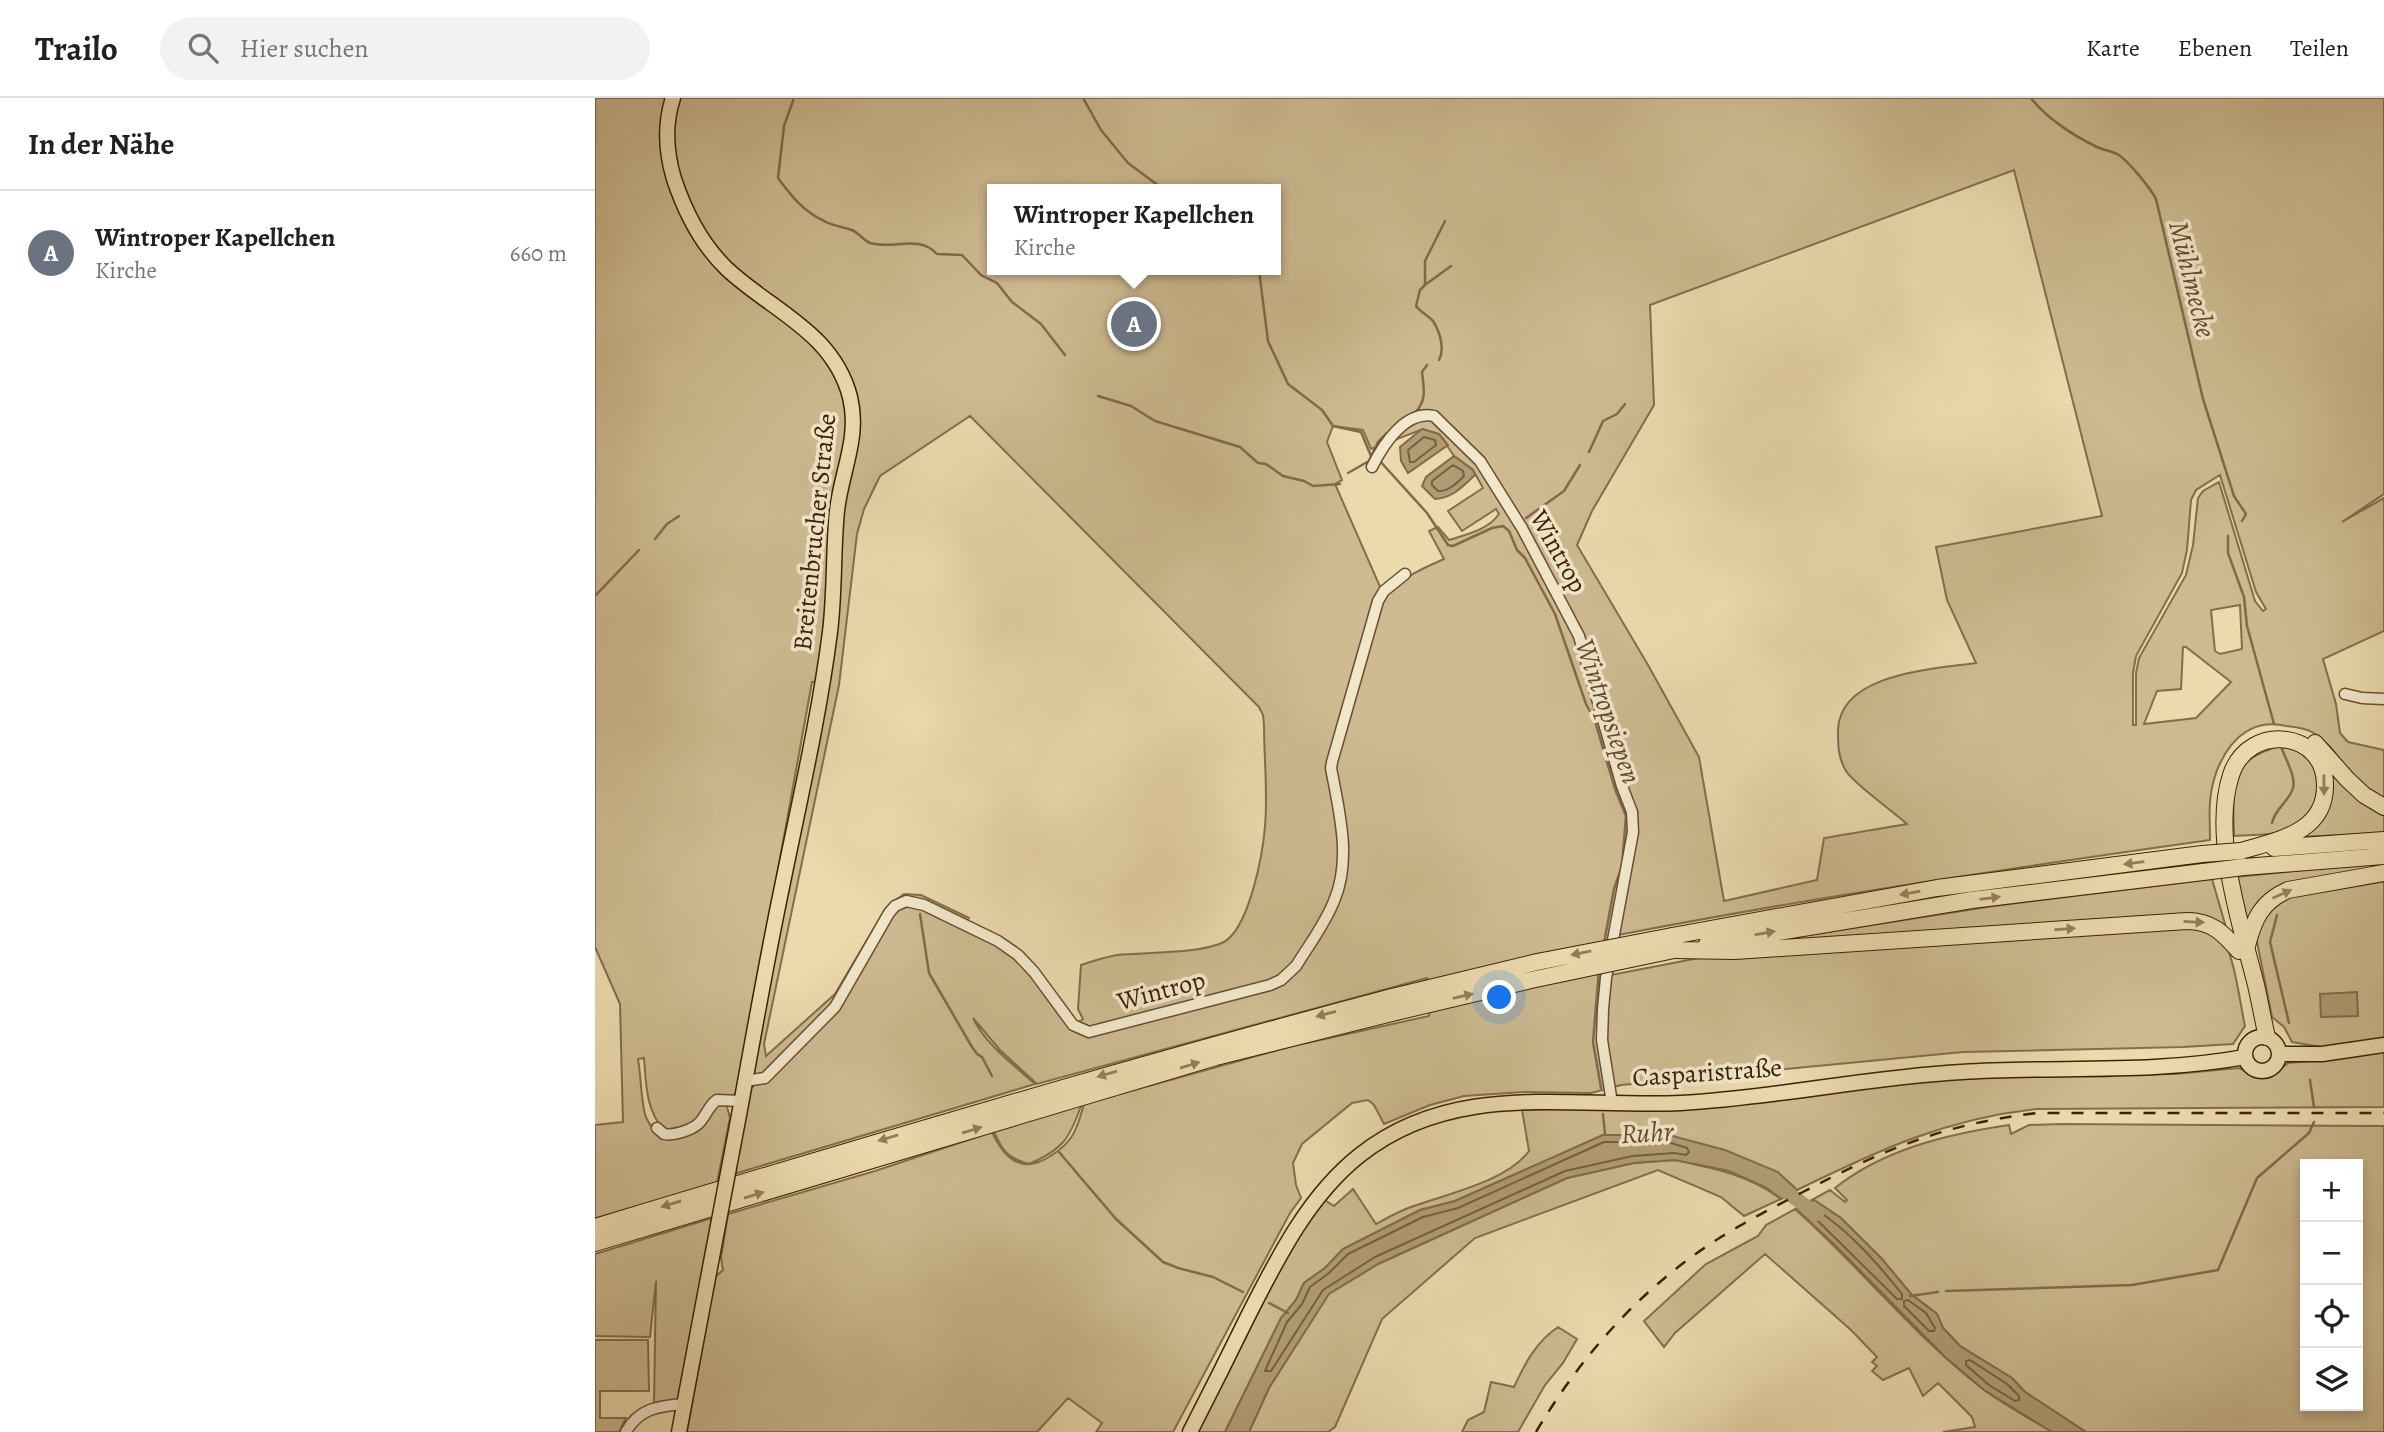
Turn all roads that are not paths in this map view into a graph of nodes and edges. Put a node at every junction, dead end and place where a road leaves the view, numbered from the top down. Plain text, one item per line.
1 (673, 98) edge
2 (1371, 467) dead end
3 (1405, 574) dead end
4 (2345, 694) dead end
5 (2384, 699) edge
6 (2384, 807) edge
7 (2384, 840) edge
8 (2241, 850) junction
9 (2384, 856) edge
10 (2384, 873) edge
11 (1673, 943) junction
12 (2243, 949) junction
13 (1394, 1004) junction
14 (2261, 1037) junction
15 (2384, 1045) edge
16 (2279, 1054) junction
17 (2245, 1058) junction
18 (745, 1081) junction
19 (1612, 1103) junction
20 (740, 1108) junction
21 (657, 1128) dead end
22 (595, 1227) edge
23 (595, 1243) edge
24 (684, 1404) junction
25 (627, 1432) edge
26 (679, 1432) edge
27 (1190, 1432) edge

1 - 18 main road, Breitenbrucher Straße
2 - 19 street, Wintrop
3 - 18 street, Wintrop
4 - 5 street
6 - 12 highway
7 - 8 highway
8 -> 11 highway, bridge
12 -> 8 highway
11 -> 9 highway, bridge
12 -> 10 highway
11 -> 12 highway
11 - 13 highway, bridge
12 - 14 highway
13 -> 22 highway
23 -> 13 highway
14 - 16 main road
14 - 17 main road
15 - 16 main road
16 - 17 main road
17 - 19 main road, Casparistraße
18 - 20 main road, Breitenbrucher Straße
19 - 27 main road, Casparistraße
20 - 21 street
20 - 24 main road, Breitenbrucher Straße, bridge
24 - 25 street
24 - 26 main road, Breitenbrucher Straße

